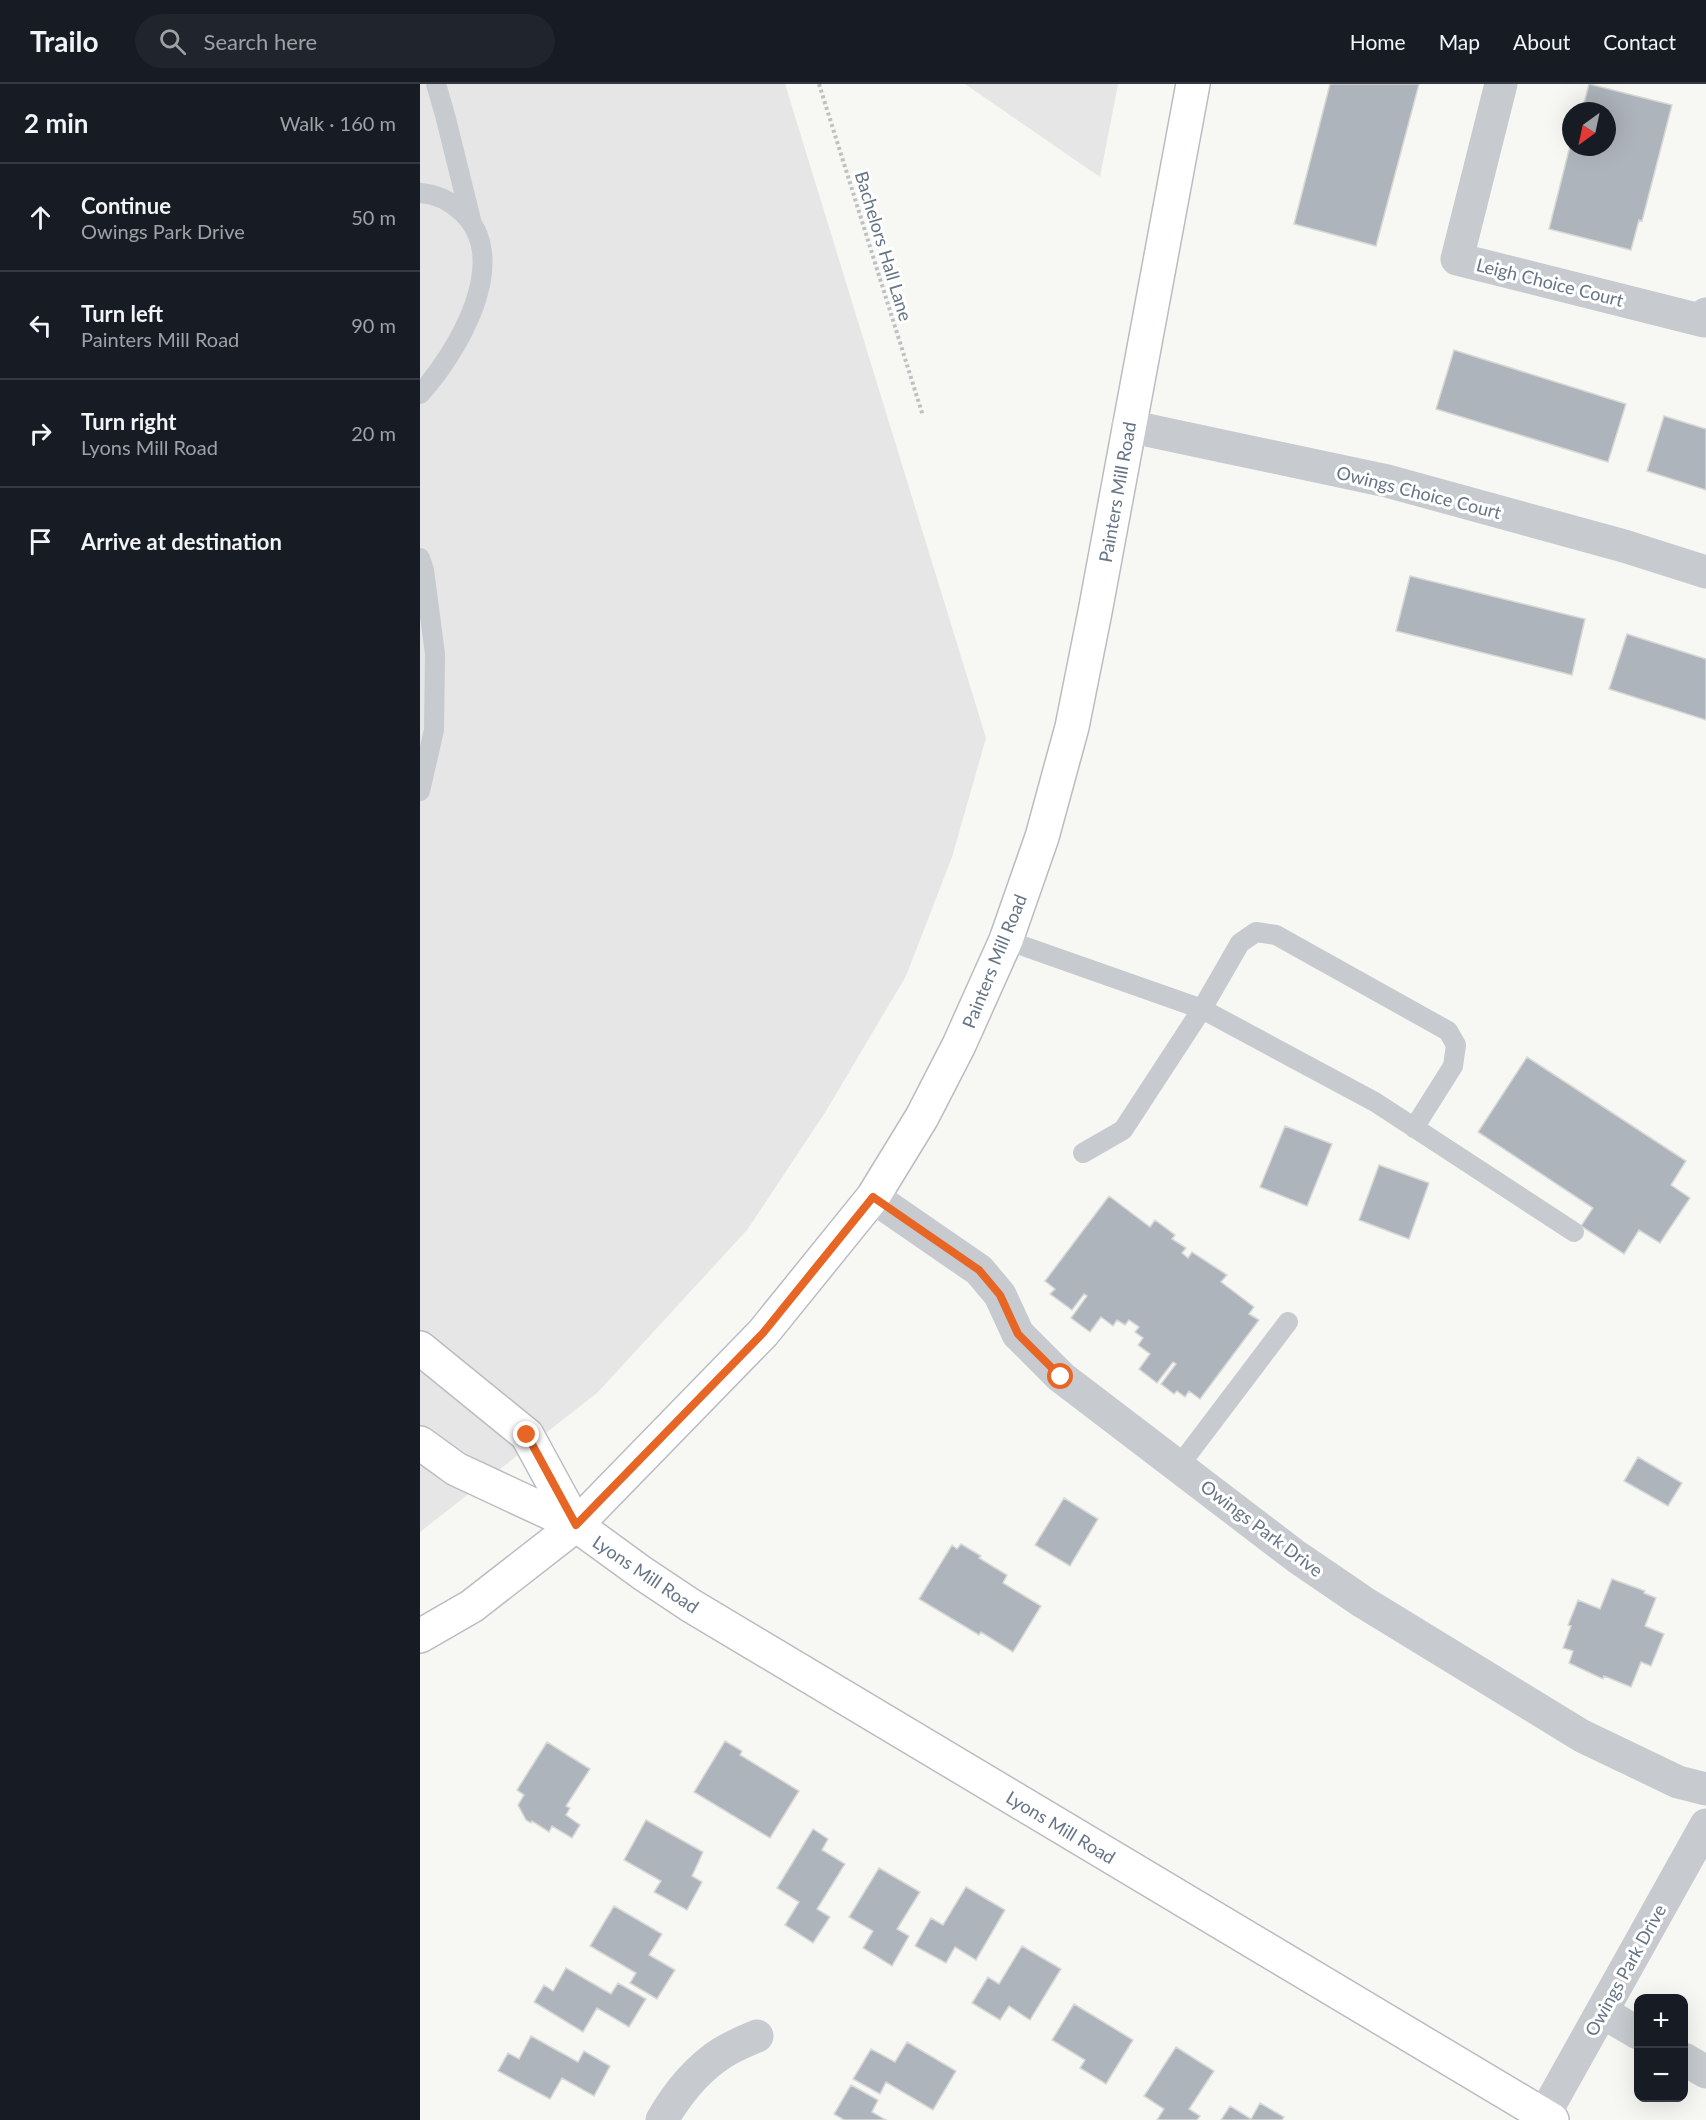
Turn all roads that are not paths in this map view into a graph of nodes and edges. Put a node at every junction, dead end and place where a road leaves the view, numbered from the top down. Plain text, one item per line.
1 (436, 84) edge
2 (1193, 84) edge
3 (1501, 84) edge
4 (420, 193) edge
5 (471, 220) junction
6 (1706, 314) edge
7 (420, 394) edge
8 (1128, 426) junction
9 (420, 558) edge
10 (1706, 572) edge
11 (420, 791) edge
12 (1006, 940) junction
13 (1202, 1009) junction
14 (1414, 1128) junction
15 (1083, 1153) dead end
16 (873, 1197) junction
17 (1574, 1232) dead end
18 (1288, 1322) dead end
19 (420, 1348) edge
20 (420, 1443) edge
21 (1179, 1466) junction
22 (576, 1525) junction
23 (420, 1636) edge
24 (1706, 1789) edge
25 (1706, 1825) edge
26 (1602, 2012) junction
27 (1634, 2031) edge
28 (757, 2036) dead end
29 (1688, 2062) edge
30 (1706, 2072) edge
31 (1548, 2117) edge
32 (662, 2120) edge

1 - 5 lane
2 - 8 main road, Painters Mill Road
3 - 6 street, Leigh Choice Court
4 - 5 lane
5 - 7 lane
8 - 10 street, Owings Choice Court
8 - 12 main road, Painters Mill Road
9 - 11 lane
12 - 13 lane
12 - 16 main road, Painters Mill Road
13 - 14 lane
13 - 14 lane
13 - 15 lane
14 - 17 lane
16 - 21 street, Owings Park Drive
16 - 22 main road, Painters Mill Road
18 - 21 lane
19 - 22 main road, Lyons Mill Road
20 - 22 main road, Lyons Mill Road
21 - 24 street, Owings Park Drive
22 - 23 main road, Painters Mill Road
22 - 31 main road, Lyons Mill Road
25 - 26 street, Owings Park Drive
26 - 27 street
26 - 31 street, Owings Park Drive
28 - 32 street
29 - 30 street

